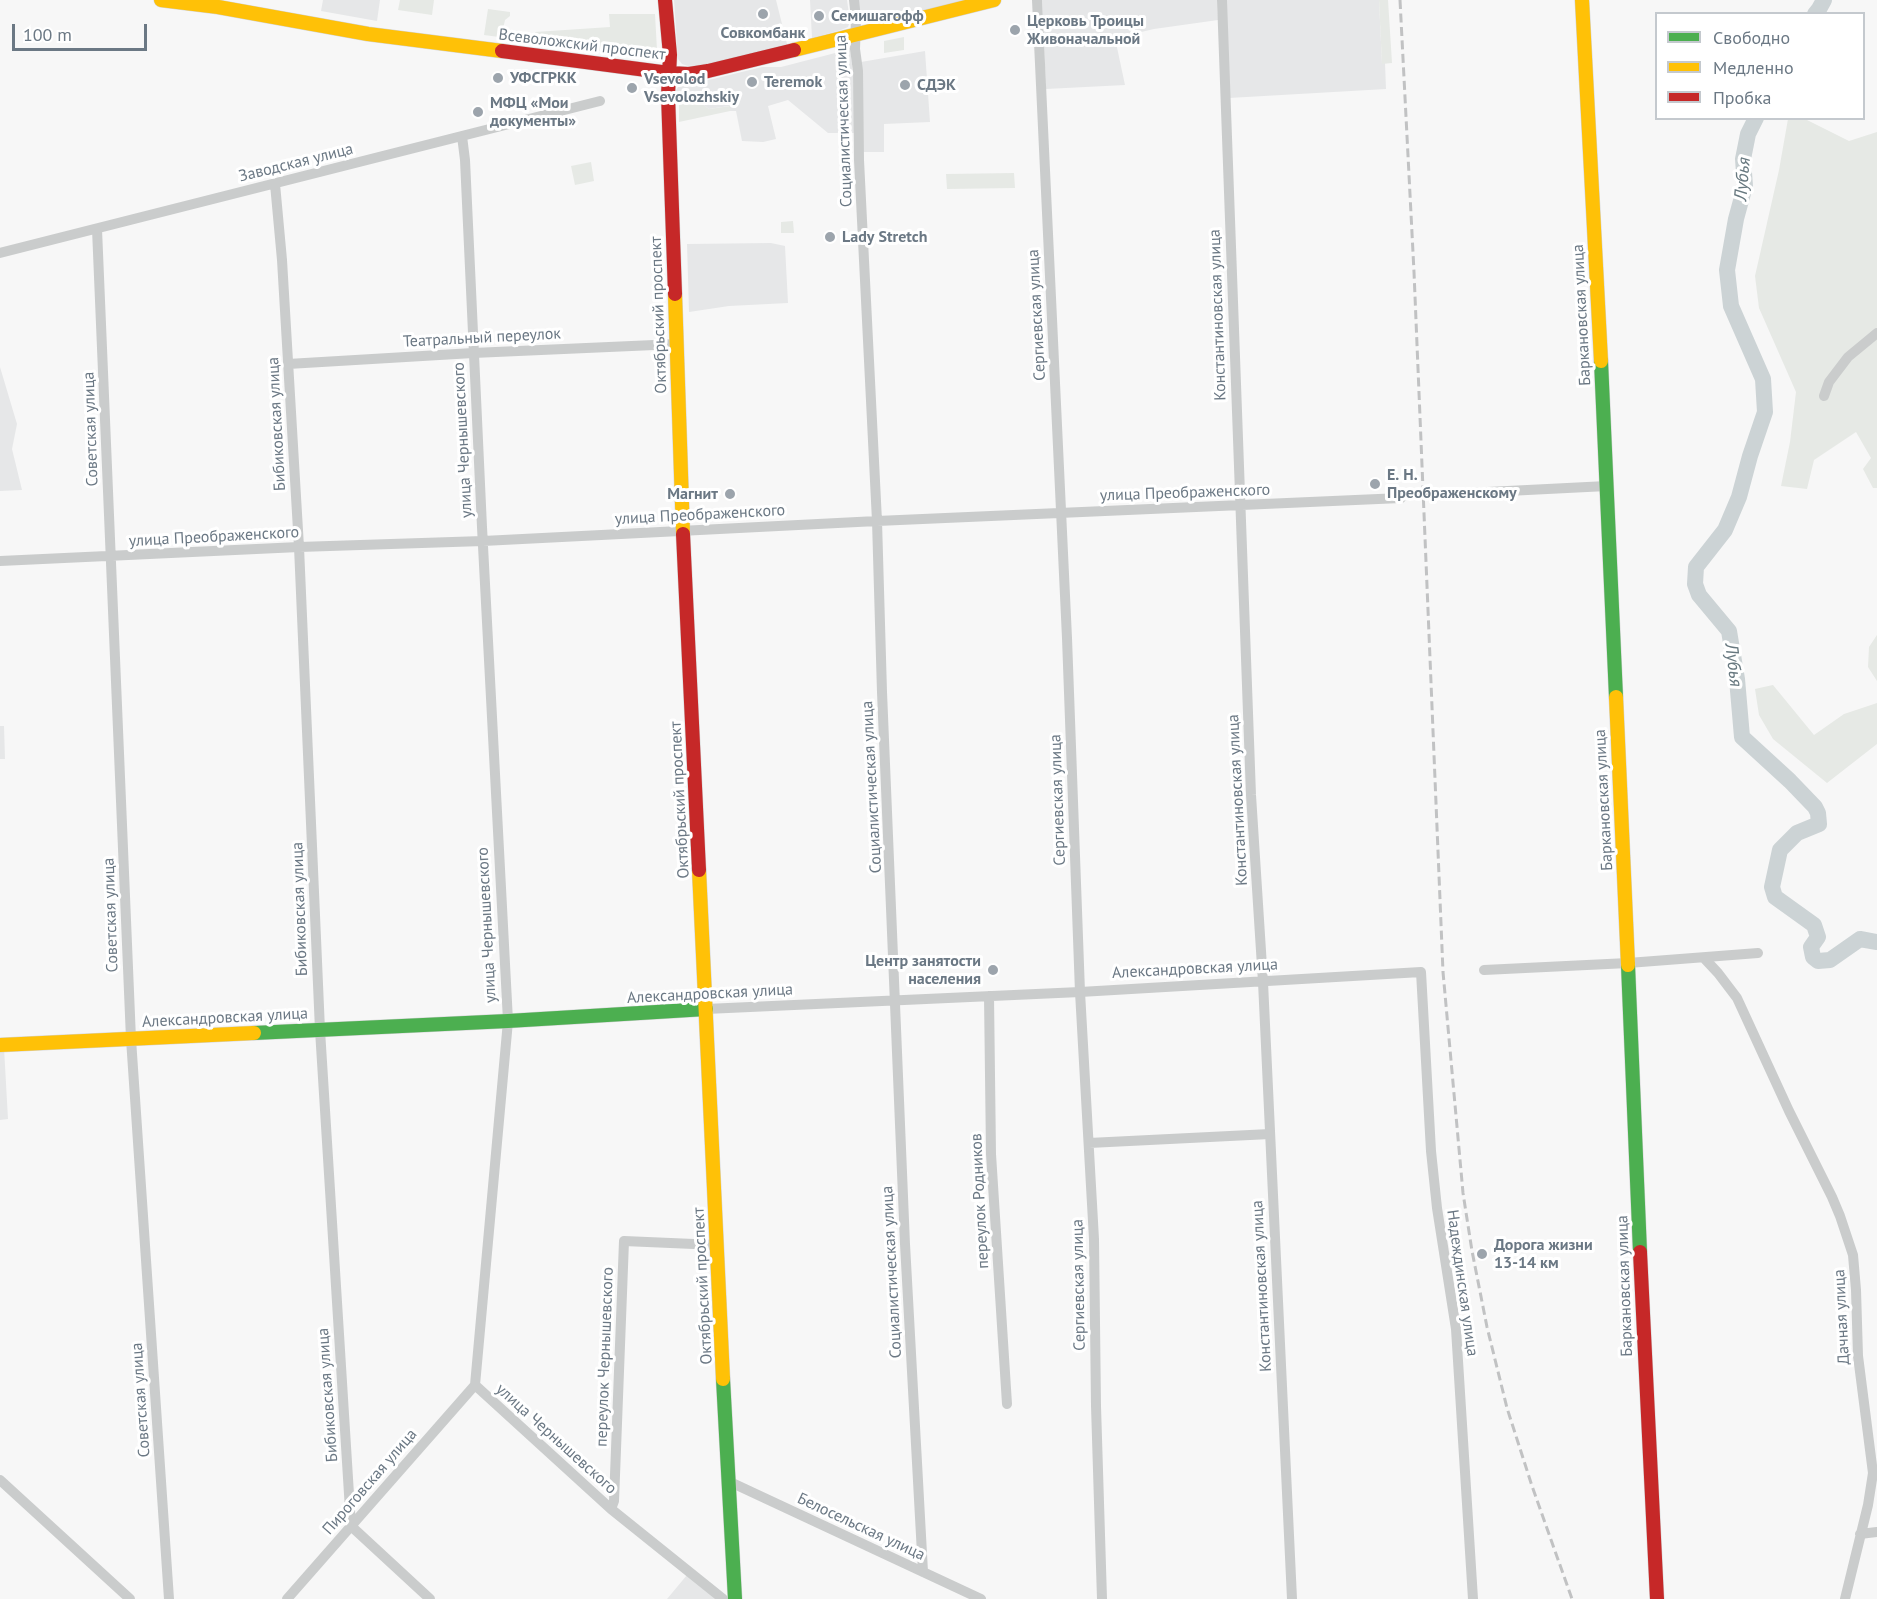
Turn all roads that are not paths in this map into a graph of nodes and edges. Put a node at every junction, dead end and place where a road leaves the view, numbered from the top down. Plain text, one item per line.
1 (161, 0) edge
2 (665, 0) edge
3 (854, 0) edge
4 (994, 0) edge
5 (1037, 0) edge
6 (1222, 0) edge
7 (1582, 0) edge
8 (855, 35) junction
9 (669, 73) junction
10 (600, 101) dead end
11 (462, 136) junction
12 (275, 184) junction
13 (97, 229) junction
14 (0, 253) edge
15 (1877, 333) edge
16 (677, 344) junction
17 (473, 352) junction
18 (288, 364) junction
19 (1824, 396) dead end
20 (1607, 486) junction
21 (1428, 495) dead end
22 (1401, 498) dead end
23 (1241, 506) junction
24 (1062, 513) junction
25 (877, 521) junction
26 (683, 531) junction
27 (483, 541) junction
28 (299, 547) junction
29 (111, 557) junction
30 (0, 561) edge
31 (1758, 953) dead end
32 (1704, 958) junction
33 (1628, 963) junction
34 (1484, 970) dead end
35 (1421, 972) joint
36 (1263, 982) junction
37 (1080, 992) junction
38 (989, 996) junction
39 (896, 1000) junction
40 (706, 1010) junction
41 (507, 1021) junction
42 (320, 1030) junction
43 (131, 1039) junction
44 (0, 1045) edge
45 (1270, 1134) junction
46 (1089, 1143) junction
47 (717, 1245) junction
48 (475, 1385) junction
49 (1007, 1404) dead end
50 (0, 1480) edge
51 (728, 1481) junction
52 (611, 1509) junction
53 (351, 1527) junction
54 (1877, 1532) edge
55 (1860, 1534) junction
56 (923, 1572) junction
57 (130, 1599) edge
58 (169, 1599) edge
59 (287, 1599) edge
60 (430, 1599) edge
61 (723, 1599) edge
62 (735, 1599) edge
63 (981, 1599) edge
64 (1102, 1599) edge
65 (1292, 1599) edge
66 (1473, 1599) edge
67 (1657, 1599) edge
68 (1845, 1599) edge

1 - 9 street, Всеволожский проспект
2 - 9 street, Октябрьский проспект
3 - 8 street, Социалистическая улица
4 - 8 street, Всеволожский проспект
5 - 24 street, Сергиевская улица
6 - 23 street, Константиновская улица
7 - 20 street, Баркановская улица
8 - 9 street, Всеволожский проспект
8 - 25 street, Социалистическая улица
9 - 16 street, Октябрьский проспект
10 - 11 street, Заводская улица
11 - 12 street, Заводская улица
11 - 17 street, улица Чернышевского
12 - 13 street, Заводская улица
12 - 18 street, Бибиковская улица
13 - 14 street, Заводская улица
13 - 29 street, Советская улица
15 - 19 street
16 - 17 street, Театральный переулок
16 - 26 street, Октябрьский проспект
17 - 18 street, Театральный переулок
17 - 27 street, улица Чернышевского
18 - 28 street, Бибиковская улица
20 - 21 street
20 - 33 street, Баркановская улица
22 - 23 street, улица Преображенского
23 - 24 street, улица Преображенского
23 - 36 street, Константиновская улица
24 - 25 street, улица Преображенского
24 - 37 street, Сергиевская улица
25 - 26 street, улица Преображенского
25 - 39 street, Социалистическая улица
26 - 27 street, улица Преображенского
26 - 40 street, Октябрьский проспект
27 - 28 street, улица Преображенского
27 - 41 street, улица Чернышевского
28 - 29 street, улица Преображенского
28 - 42 street, Бибиковская улица
29 - 30 street, улица Преображенского
29 - 43 street, Советская улица
31 - 32 street
32 - 33 street
32 - 55 street, Дачная улица
33 - 34 street
33 - 67 street, Баркановская улица
35 - 36 street, Александровская улица
35 - 66 street, Надеждинская улица
36 - 37 street, Александровская улица
36 - 45 street, Константиновская улица
37 - 38 street, Александровская улица
37 - 46 street, Сергиевская улица
38 - 39 street, Александровская улица
38 - 49 street, переулок Родников
39 - 40 street, Александровская улица
39 - 56 street, Социалистическая улица
40 - 41 street, Александровская улица
40 - 47 street, Октябрьский проспект
41 - 42 street, Александровская улица
41 - 48 street, улица Чернышевского
42 - 43 street, Александровская улица
42 - 53 street, Бибиковская улица
43 - 44 street, Александровская улица
43 - 58 street, Советская улица
45 - 46 street
45 - 65 street, Константиновская улица
46 - 64 street, Сергиевская улица
47 - 51 street, Октябрьский проспект
47 - 52 street, переулок Чернышевского
48 - 52 street, улица Чернышевского
48 - 53 street, Пироговская улица
50 - 57 street
51 - 56 street, Белосельская улица
51 - 62 street, Октябрьский проспект
52 - 61 street, улица Чернышевского
53 - 59 street, Пироговская улица
53 - 60 street
54 - 55 street
55 - 68 street, Дачная улица
56 - 63 street, Белосельская улица

